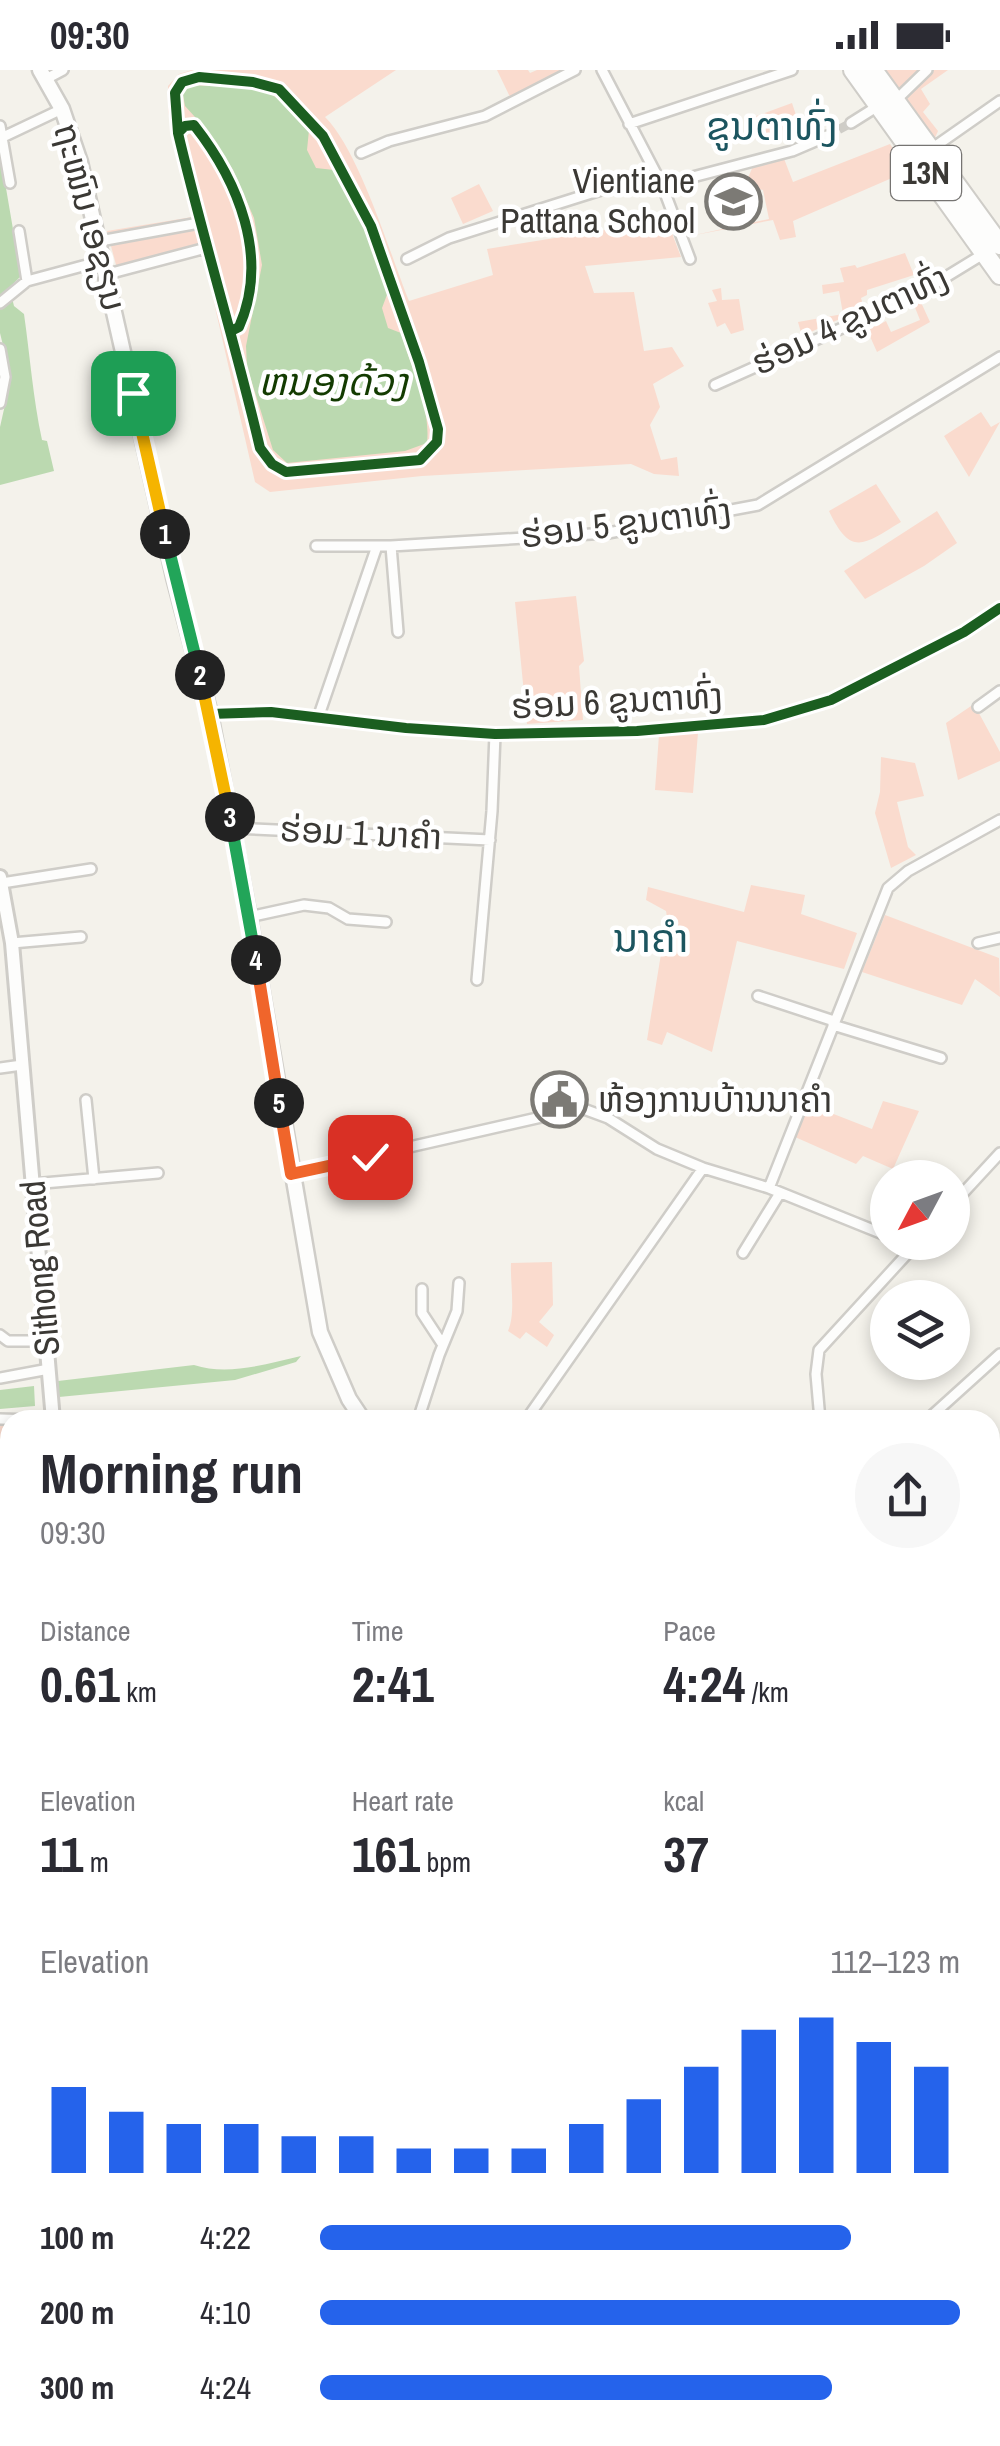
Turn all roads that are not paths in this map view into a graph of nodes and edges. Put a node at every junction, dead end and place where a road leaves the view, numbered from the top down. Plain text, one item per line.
1 (63, 70) edge
2 (575, 70) edge
3 (602, 70) edge
4 (792, 70) edge
5 (853, 70) edge
6 (872, 70) edge
7 (927, 70) edge
8 (43, 74) edge
9 (1000, 102) edge
10 (886, 103) junction
11 (62, 109) junction
12 (851, 123) tunnel mouth
13 (629, 124) junction
14 (0, 126) edge
15 (178, 133) junction
16 (826, 136) tunnel mouth
17 (3, 138) junction
18 (930, 150) junction
19 (361, 153) dead end
20 (655, 173) junction
21 (10, 182) dead end
22 (662, 185) junction
23 (199, 223) junction
24 (18, 231) dead end
25 (100, 242) junction
26 (206, 248) junction
27 (992, 249) edge
28 (406, 259) dead end
29 (690, 260) dead end
30 (106, 267) junction
31 (1000, 275) edge
32 (27, 281) junction
33 (0, 303) edge
34 (232, 330) junction
35 (0, 349) edge
36 (1000, 356) edge
37 (714, 384) dead end
38 (0, 403) edge
39 (316, 546) dead end
40 (377, 546) junction
41 (391, 546) junction
42 (1000, 608) edge
43 (398, 632) dead end
44 (1000, 691) edge
45 (978, 707) dead end
46 (210, 714) junction
47 (318, 718) junction
48 (495, 734) junction
49 (1000, 820) edge
50 (232, 828) junction
51 (490, 840) junction
52 (91, 869) dead end
53 (1, 880) edge
54 (250, 917) junction
55 (386, 922) dead end
56 (81, 937) dead end
57 (1000, 938) edge
58 (12, 943) junction
59 (978, 943) dead end
60 (477, 980) dead end
61 (758, 996) dead end
62 (834, 1023) junction
63 (940, 1058) dead end
64 (22, 1065) junction
65 (0, 1068) edge
66 (86, 1100) dead end
67 (1000, 1153) edge
68 (703, 1168) junction
69 (158, 1173) dead end
70 (291, 1174) junction
71 (94, 1179) junction
72 (32, 1184) junction
73 (970, 1185) edge
74 (769, 1188) junction
75 (780, 1193) junction
76 (870, 1229) edge
77 (743, 1253) dead end
78 (897, 1260) edge
79 (459, 1284) dead end
80 (422, 1289) dead end
81 (0, 1335) edge
82 (46, 1341) junction
83 (443, 1344) junction
84 (1000, 1354) edge
85 (49, 1370) junction
86 (0, 1378) edge
87 (52, 1410) edge
88 (356, 1410) edge
89 (421, 1410) edge
90 (533, 1410) edge
91 (819, 1410) edge
92 (937, 1410) edge
93 (1000, 1692) edge
94 (1000, 1703) edge

1 - 8 street
2 - 19 street
3 - 13 street
4 - 13 street
5 - 10 highway, 13N
6 - 10 highway, 13N
7 - 10 street
8 - 11 main road, ຖະໜົນ ເອຊຽນ
9 - 18 street
10 - 12 street
10 - 18 highway, 13N
10 - 27 highway, 13N
11 - 17 street
11 - 25 main road, ຖະໜົນ ເອຊຽນ
13 - 20 street
14 - 17 street
15 - 23 street
15 - 34 street
15 - 34 street
16 - 22 street
17 - 21 street
18 - 27 highway, 13N
20 - 22 street
20 - 28 street
22 - 29 street
23 - 25 street
23 - 26 street
24 - 32 street
25 - 30 main road, ຖະໜົນ ເອຊຽນ
26 - 30 street
26 - 34 street
27 - 31 highway, 13N
27 - 37 street, ຮ່ອມ 4 ຂູນຕາທົ່ງ
30 - 32 street
30 - 46 main road, ຖະໜົນ ເອຊຽນ
32 - 33 street
35 - 38 street
36 - 41 street, ຮ່ອມ 5 ຂູນຕາທົ່ງ
39 - 40 street, ຮ່ອມ 5 ຂູນຕາທົ່ງ
40 - 41 street, ຮ່ອມ 5 ຂູນຕາທົ່ງ
40 - 47 street
41 - 43 street
42 - 48 street, ຮ່ອມ 6 ຂູນຕາທົ່ງ
44 - 45 street
46 - 47 street, ຮ່ອມ 6 ຂູນຕາທົ່ງ
46 - 50 main road, ຖະໜົນ ເອຊຽນ
47 - 48 street, ຮ່ອມ 6 ຂູນຕາທົ່ງ
48 - 51 street
49 - 62 street
50 - 51 street, ຮ່ອມ 1 ນາຄຳ
50 - 54 main road, ຖະໜົນ ເອຊຽນ
51 - 60 street
52 - 53 street
53 - 58 main road, Sithong Road
54 - 55 street
54 - 70 main road, ຖະໜົນ ເອຊຽນ
56 - 58 street
57 - 59 street
58 - 64 main road, Sithong Road
61 - 62 street
62 - 63 street
62 - 74 street
64 - 65 street
64 - 72 main road, Sithong Road
66 - 71 street
67 - 73 street
68 - 70 street
68 - 74 street
68 - 90 street
69 - 71 street
70 - 88 main road, ຖະໜົນ ເອຊຽນ
71 - 72 street
72 - 82 main road, Sithong Road
74 - 75 street
75 - 76 street
75 - 77 street
78 - 91 street
79 - 83 street
80 - 83 street
81 - 82 street
82 - 85 main road, Sithong Road
83 - 89 street
84 - 92 street
85 - 86 street
85 - 87 main road, Sithong Road
93 - 94 street

